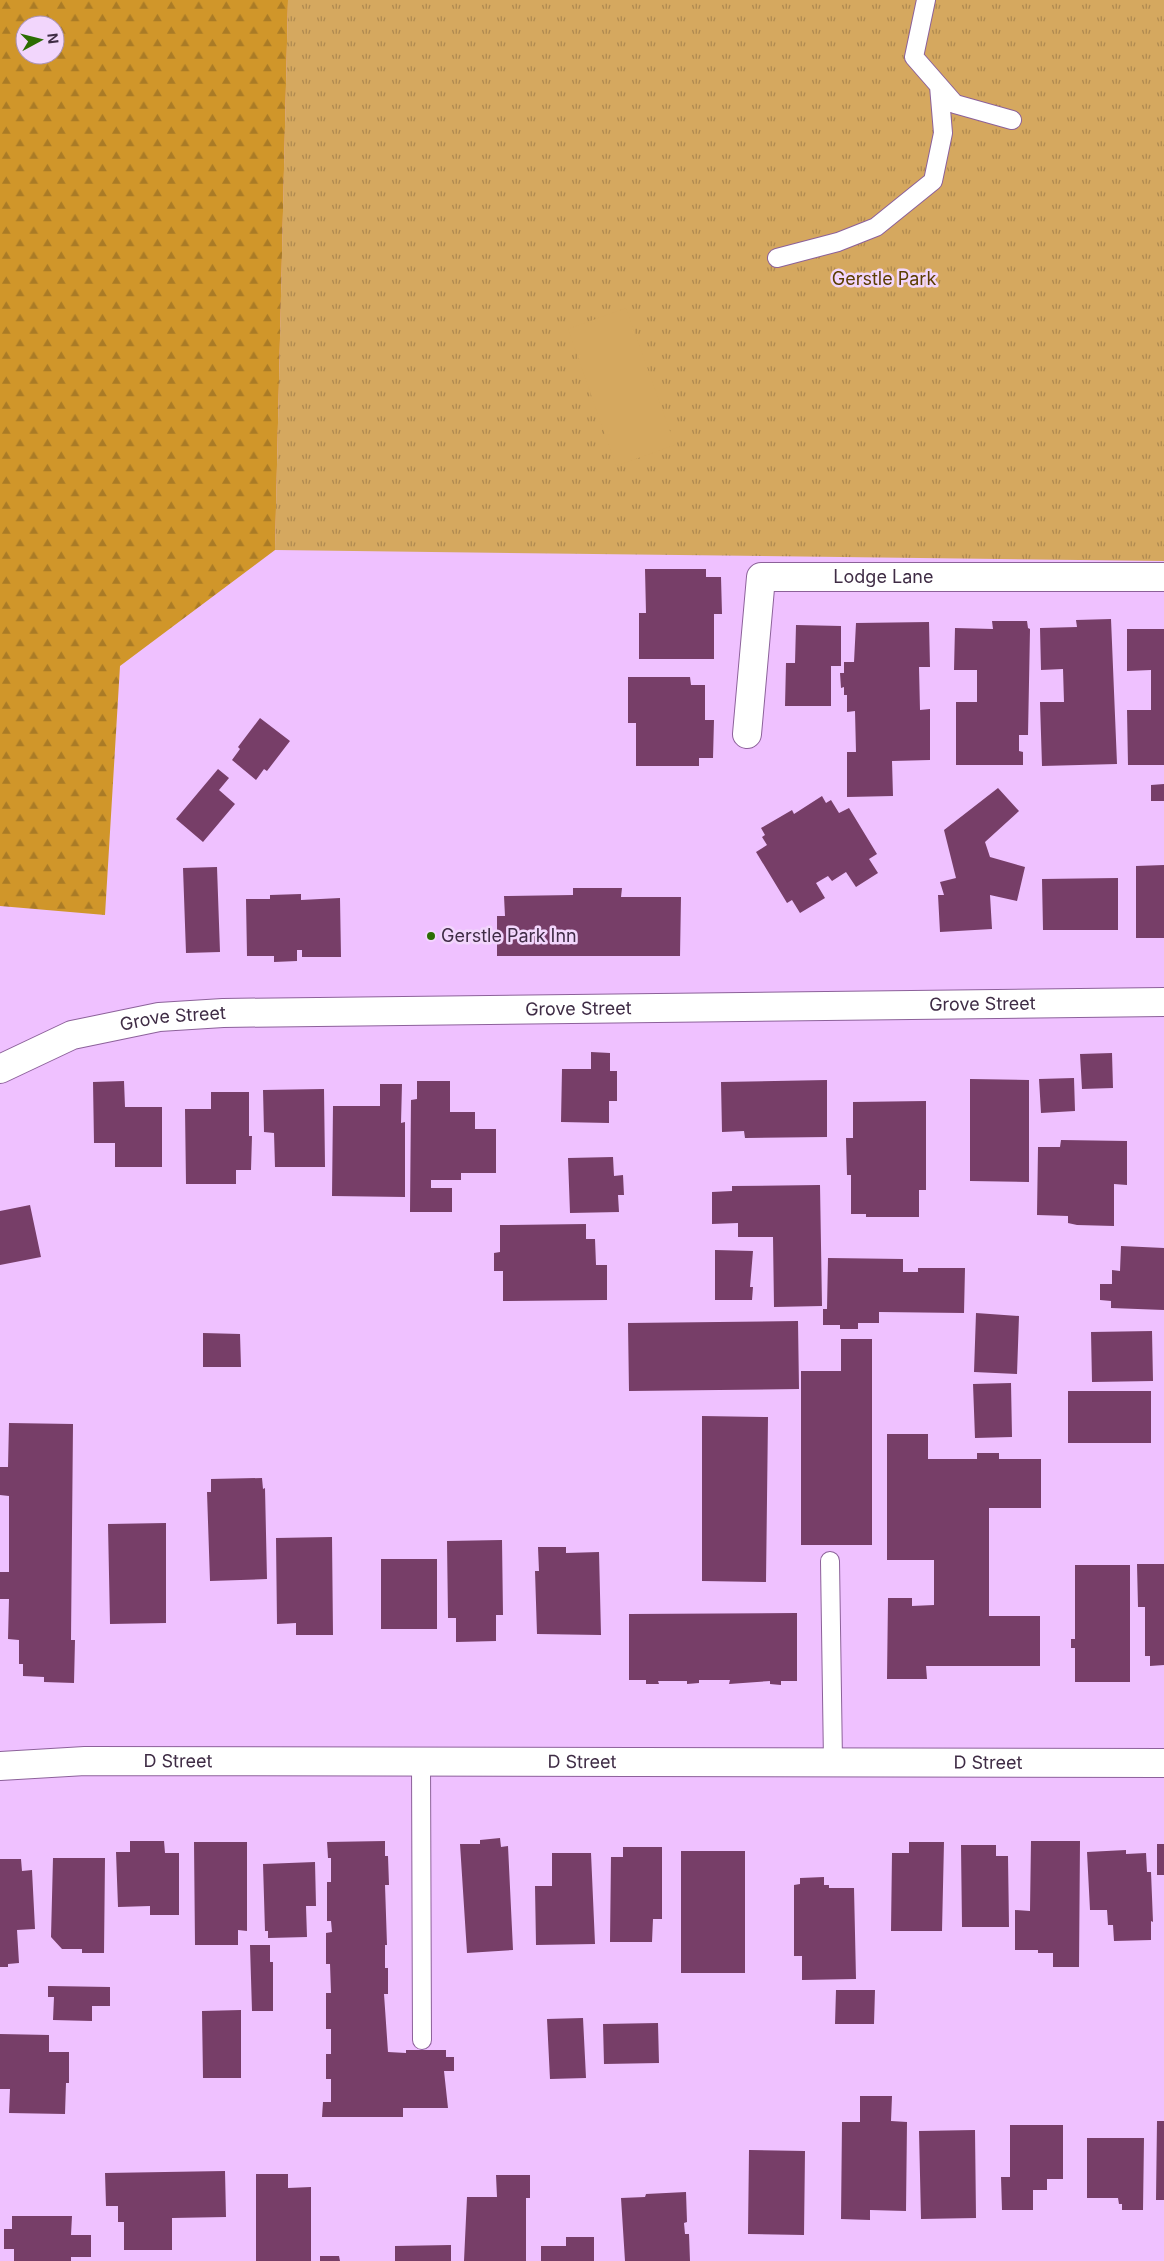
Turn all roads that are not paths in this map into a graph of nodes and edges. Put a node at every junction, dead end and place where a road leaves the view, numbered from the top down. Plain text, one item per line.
1 (926, 0) edge
2 (939, 86) junction
3 (1012, 120) dead end
4 (776, 258) dead end
5 (1164, 577) edge
6 (747, 734) dead end
7 (1164, 1002) edge
8 (0, 1069) edge
9 (830, 1561) dead end
10 (421, 1761) junction
11 (833, 1762) junction
12 (1164, 1762) edge
13 (0, 1766) edge
14 (422, 2040) dead end

1 - 2 lane
2 - 3 lane
2 - 4 lane
5 - 6 street, Lodge Lane
7 - 8 street, Grove Street
9 - 11 lane
10 - 11 street, D Street
10 - 13 street, D Street
10 - 14 lane
11 - 12 street, D Street

